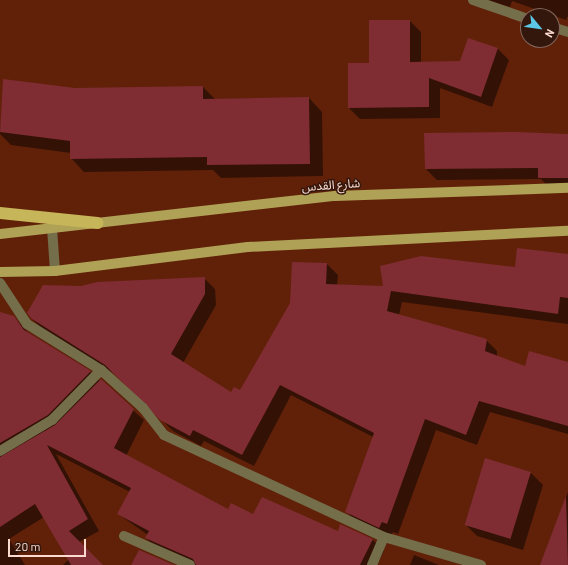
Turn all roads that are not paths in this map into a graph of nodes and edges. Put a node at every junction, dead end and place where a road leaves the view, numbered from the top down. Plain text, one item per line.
1 (473, 0) edge
2 (520, 16) edge
3 (568, 188) edge
4 (0, 213) edge
5 (97, 223) junction
6 (52, 228) junction
7 (568, 231) edge
8 (0, 234) edge
9 (55, 271) junction
10 (0, 272) edge
11 (0, 283) edge
12 (102, 370) junction
13 (0, 451) edge
14 (124, 536) dead end
15 (384, 537) junction
16 (190, 565) edge
17 (372, 565) edge
18 (481, 565) edge

1 - 2 street
3 - 5 main road, شارع القدس
4 - 5 highway
5 - 6 main road, شارع القدس
6 - 8 main road, شارع القدس
6 - 9 street
7 - 9 main road
9 - 10 main road
11 - 12 street
12 - 13 street
12 - 15 street
14 - 16 street
15 - 17 street
15 - 18 street

